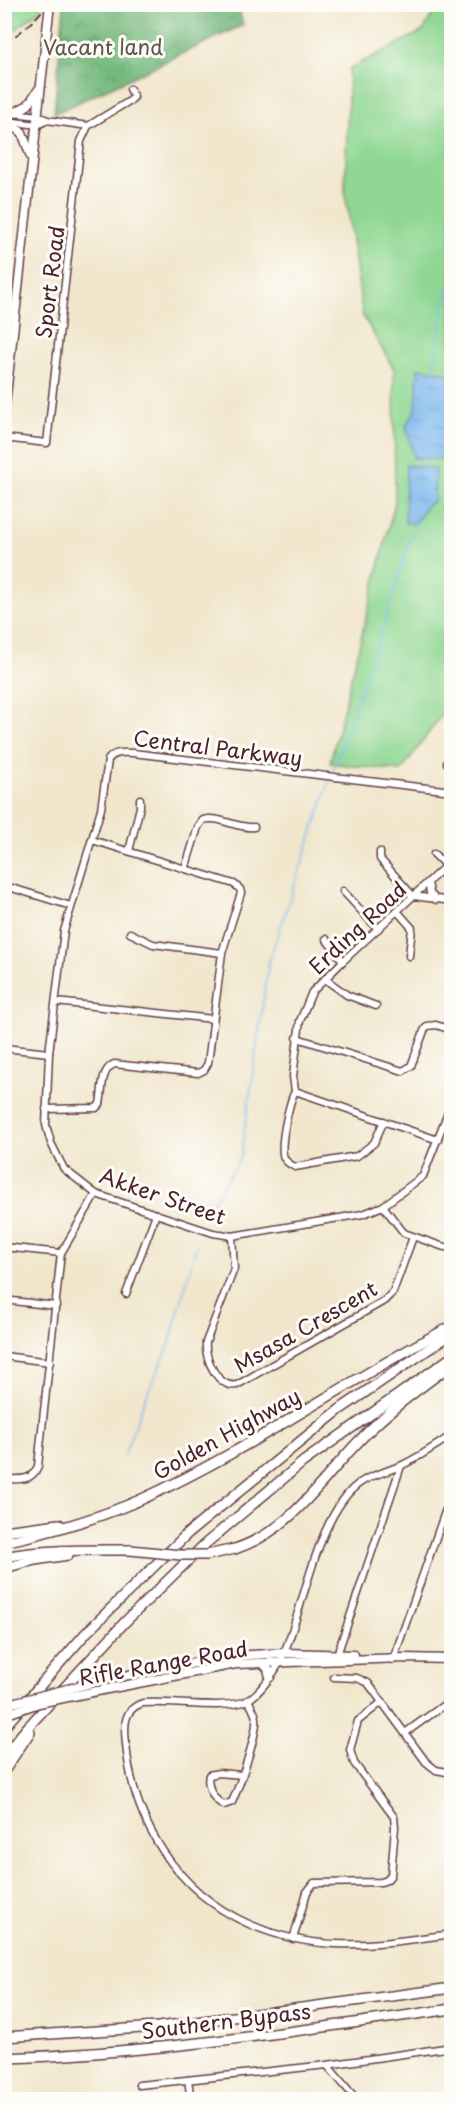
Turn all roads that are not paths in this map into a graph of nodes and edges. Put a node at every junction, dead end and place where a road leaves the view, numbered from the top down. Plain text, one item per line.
1 (50, 4) edge
2 (41, 87) junction
3 (130, 89) dead end
4 (4, 112) edge
5 (14, 113) junction
6 (41, 120) junction
7 (5, 121) edge
8 (88, 126) junction
9 (32, 160) junction
10 (4, 413) edge
11 (4, 438) edge
12 (452, 753) edge
13 (447, 763) dead end
14 (452, 791) edge
15 (140, 799) dead end
16 (254, 827) dead end
17 (92, 840) junction
18 (129, 851) junction
19 (380, 852) dead end
20 (434, 854) dead end
21 (452, 860) edge
22 (446, 866) junction
23 (185, 870) junction
24 (80, 881) joint
25 (428, 882) junction
26 (4, 888) edge
27 (343, 891) dead end
28 (412, 896) junction
29 (436, 900) junction
30 (452, 901) edge
31 (71, 906) junction
32 (398, 911) junction
33 (378, 929) junction
34 (130, 933) dead end
35 (326, 939) dead end
36 (222, 952) junction
37 (409, 956) dead end
38 (343, 961) junction
39 (325, 979) junction
40 (56, 1002) junction
41 (376, 1006) dead end
42 (213, 1019) junction
43 (452, 1030) edge
44 (297, 1038) junction
45 (4, 1048) edge
46 (49, 1053) junction
47 (295, 1091) junction
48 (452, 1102) edge
49 (46, 1108) junction
50 (384, 1121) junction
51 (438, 1140) junction
52 (96, 1194) junction
53 (383, 1206) junction
54 (156, 1214) junction
55 (232, 1236) junction
56 (413, 1237) junction
57 (4, 1246) edge
58 (452, 1247) edge
59 (61, 1253) junction
60 (126, 1294) dead end
61 (4, 1300) edge
62 (56, 1306) junction
63 (452, 1326) edge
64 (452, 1333) edge
65 (4, 1356) edge
66 (452, 1357) edge
67 (50, 1362) junction
68 (452, 1364) edge
69 (452, 1435) edge
70 (401, 1466) junction
71 (4, 1479) edge
72 (452, 1492) edge
73 (104, 1514) junction
74 (4, 1531) edge
75 (4, 1542) edge
76 (109, 1550) junction
77 (4, 1557) edge
78 (4, 1568) edge
79 (284, 1653) junction
80 (337, 1655) junction
81 (397, 1658) junction
82 (452, 1659) edge
83 (280, 1662) junction
84 (263, 1663) junction
85 (270, 1677) junction
86 (334, 1677) dead end
87 (248, 1700) junction
88 (382, 1702) junction
89 (4, 1705) edge
90 (444, 1705) dead end
91 (40, 1714) junction
92 (4, 1715) edge
93 (4, 1727) edge
94 (405, 1732) junction
95 (4, 1756) edge
96 (4, 1771) edge
97 (452, 1773) edge
98 (242, 1775) junction
99 (452, 1922) edge
100 (451, 1934) edge
101 (292, 1939) junction
102 (452, 1988) edge
103 (452, 2008) edge
104 (4, 2037) edge
105 (452, 2047) edge
106 (4, 2058) edge
107 (327, 2065) junction
108 (188, 2080) junction
109 (140, 2085) dead end
110 (452, 2098) edge
111 (191, 2100) edge
112 (357, 2100) edge
113 (447, 2100) edge

1 - 2 main road
2 - 5 main road
2 - 6 main road
3 - 8 street
4 - 5 street
5 - 6 street
6 - 7 street
6 - 8 street
6 - 9 main road
7 - 9 main road
8 - 11 street, Sport Road
9 - 10 main road
12 - 13 street
14 - 17 street, Central Parkway
15 - 18 street
16 - 23 street
17 - 18 street
17 - 24 street, Central Parkway
18 - 23 street
19 - 28 street
20 - 22 street
21 - 22 street, Erding Road
22 - 25 street, Erding Road
23 - 36 street
24 - 31 street, Akker Street
25 - 28 street, Erding Road
25 - 29 street
26 - 31 street
27 - 33 street
28 - 29 street
28 - 32 street, Erding Road
29 - 30 street
31 - 40 street, Akker Street
32 - 33 street, Erding Road
32 - 37 street
33 - 38 street, Erding Road
34 - 36 street
35 - 38 street
36 - 42 street
38 - 39 street, Erding Road
39 - 41 street
39 - 44 street, Erding Road
40 - 42 street
40 - 46 street, Akker Street
42 - 49 street
43 - 44 street
44 - 47 street, Erding Road
45 - 46 street
46 - 49 street, Akker Street
47 - 50 street
47 - 50 street, Erding Road
48 - 51 street, Akker Street
49 - 52 street, Akker Street
50 - 51 street
51 - 53 street, Akker Street
52 - 54 street, Akker Street
52 - 59 street
53 - 55 street, Akker Street
53 - 56 street
54 - 55 street, Akker Street
54 - 60 street
55 - 56 street, Msasa Crescent
56 - 58 street
57 - 59 street
59 - 62 street
61 - 62 street
62 - 67 street
63 - 73 highway, Golden Highway
64 - 93 highway
65 - 67 street
66 - 91 highway
67 - 71 street
68 - 76 highway, bridge
69 - 70 street
70 - 79 street
70 - 80 street
72 - 81 street
73 - 74 highway
73 - 75 highway, Golden Highway
76 - 77 highway
76 - 78 highway
79 - 80 main road, Rifle Range Road
79 - 83 street
79 - 89 main road, Rifle Range Road, bridge
80 - 81 main road, Rifle Range Road
81 - 82 main road, Rifle Range Road
81 - 83 main road, Rifle Range Road
83 - 84 main road, Rifle Range Road
83 - 85 street
84 - 85 main road
84 - 92 main road, Rifle Range Road, bridge
85 - 87 street
86 - 88 street
87 - 98 street
87 - 101 street
88 - 94 street
88 - 101 street
90 - 94 street
91 - 95 highway
91 - 96 highway
94 - 97 street
98 - 98 street
99 - 100 street
100 - 101 street
102 - 104 highway, Southern Bypass
103 - 106 highway, Southern Bypass
105 - 107 street
107 - 108 street
107 - 112 street
108 - 109 street
108 - 111 street
110 - 113 street

